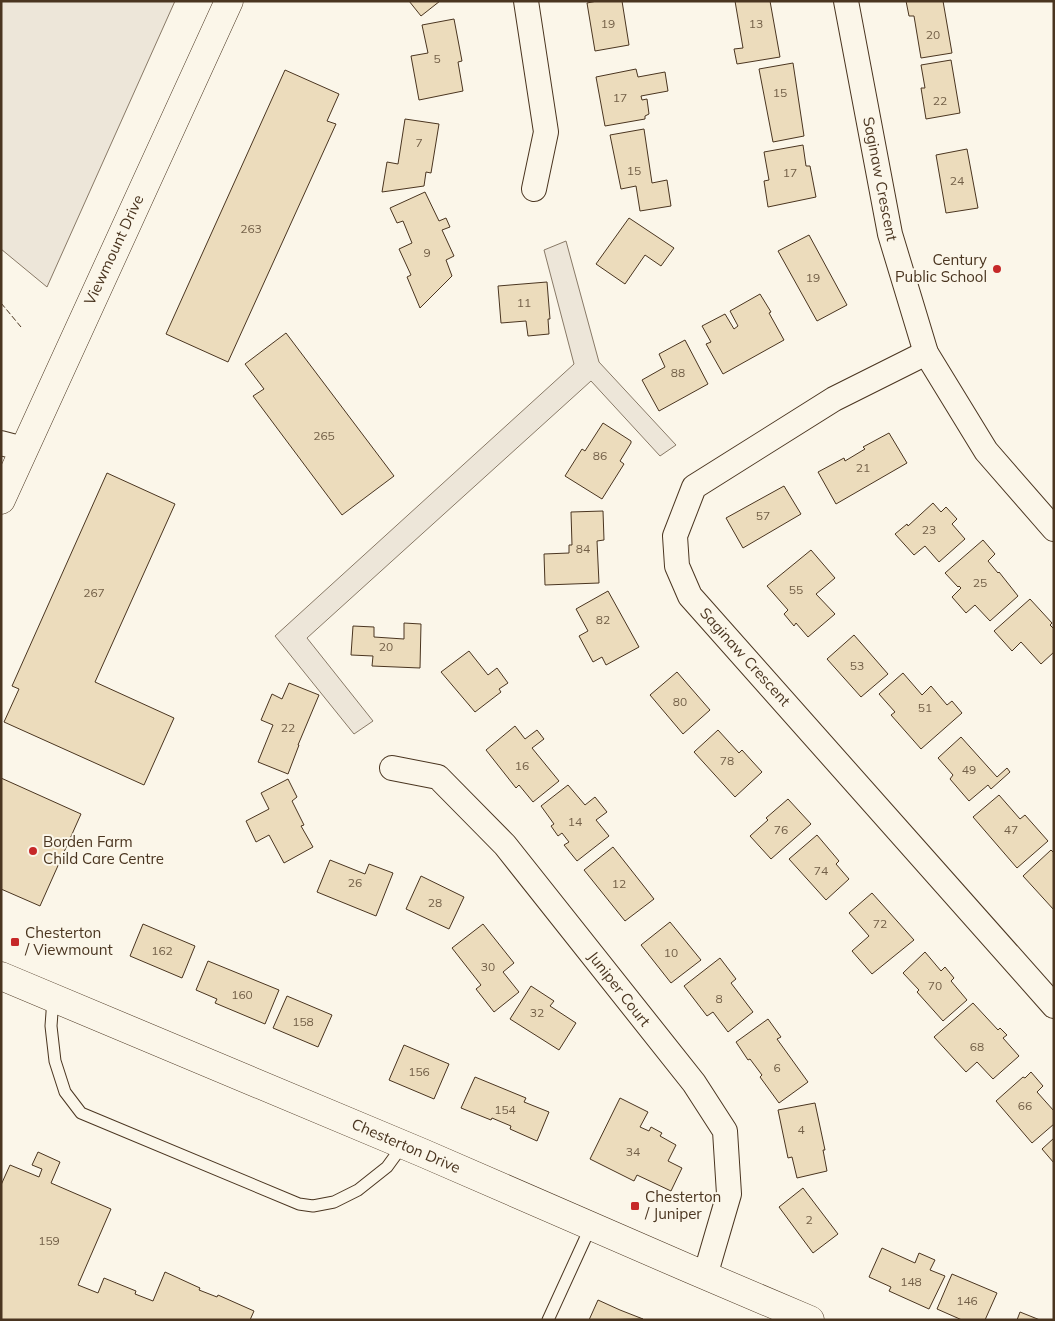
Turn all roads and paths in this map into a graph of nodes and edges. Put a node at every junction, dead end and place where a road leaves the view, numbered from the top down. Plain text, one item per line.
1 (229, 1) edge
2 (526, 1) edge
3 (846, 1) edge
4 (534, 189) dead end
5 (926, 353) junction
6 (13, 446) edge
7 (1, 500) edge
8 (1054, 530) edge
9 (392, 768) dead end
10 (1, 976) edge
11 (54, 997) junction
12 (1054, 1006) edge
13 (403, 1145) junction
14 (591, 1226) junction
15 (705, 1276) junction
16 (548, 1320) edge
17 (810, 1320) edge

1 - 6 street, Viewmount Drive
2 - 4 street
3 - 5 street, Saginaw Crescent
5 - 8 street, Saginaw Crescent
5 - 12 street, Saginaw Crescent
6 - 7 street, Viewmount Drive
9 - 15 street, Juniper Court
10 - 11 street, Chesterton Drive
11 - 13 street, Chesterton Drive
11 - 13 lane
13 - 14 street, Chesterton Drive
14 - 15 street, Chesterton Drive
14 - 16 lane
15 - 17 street, Chesterton Drive

